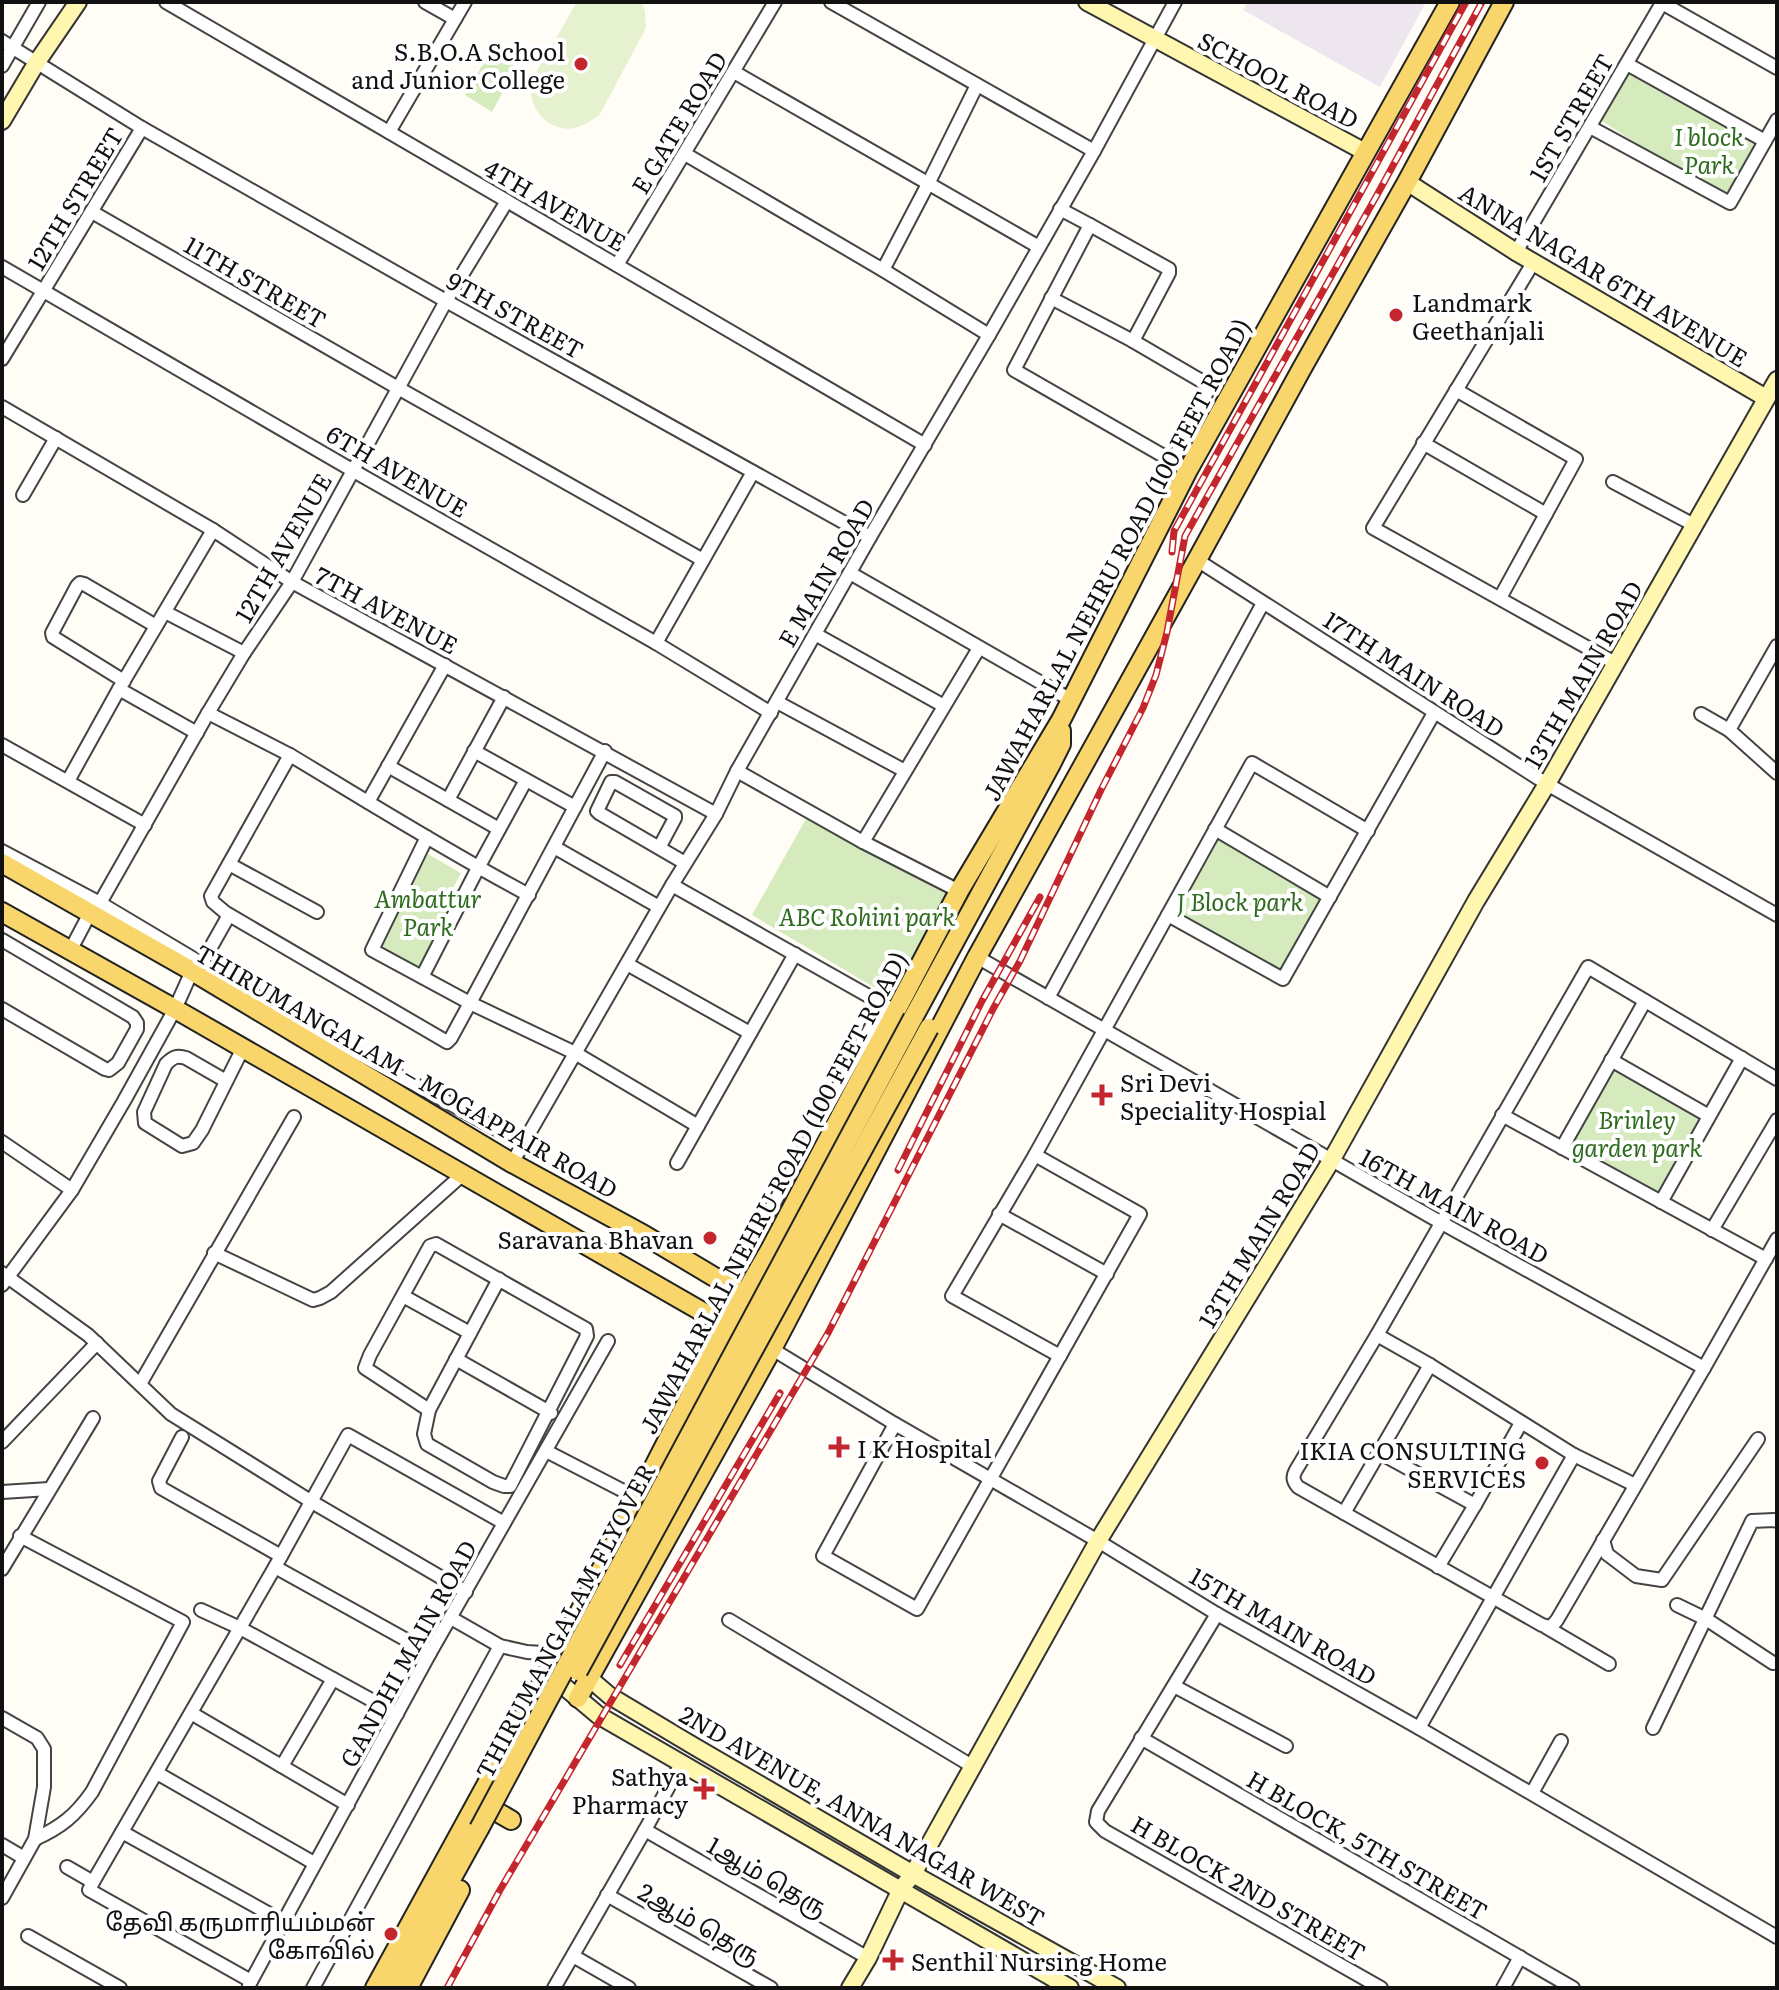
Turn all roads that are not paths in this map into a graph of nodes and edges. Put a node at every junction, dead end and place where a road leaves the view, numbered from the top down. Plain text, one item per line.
1 (39, 2) edge
2 (78, 2) edge
3 (166, 2) edge
4 (425, 2) edge
5 (465, 2) edge
6 (775, 2) edge
7 (831, 2) edge
8 (1087, 2) edge
9 (1175, 2) edge
10 (1450, 2) edge
11 (1504, 2) edge
12 (1662, 3) edge
13 (455, 19) junction
14 (1154, 39) junction
15 (7, 44) edge
16 (37, 62) junction
17 (1627, 64) junction
18 (2, 66) edge
19 (1777, 68) edge
20 (734, 72) junction
21 (977, 85) junction
22 (1777, 120) edge
23 (2, 121) edge
24 (1590, 127) junction
25 (142, 128) junction
26 (389, 132) junction
27 (1765, 141) junction
28 (1094, 151) junction
29 (1365, 152) junction
30 (685, 154) junction
31 (1407, 182) junction
32 (928, 184) junction
33 (507, 201) junction
34 (1060, 209) junction
35 (92, 212) junction
36 (1090, 225) junction
37 (1039, 247) junction
38 (1516, 252) junction
39 (1533, 263) junction
40 (617, 265) junction
41 (2, 267) edge
42 (883, 270) junction
43 (44, 291) junction
44 (1051, 298) junction
45 (446, 301) junction
46 (989, 335) junction
47 (1133, 341) junction
48 (2, 359) edge
49 (1777, 380) edge
50 (398, 388) junction
51 (1456, 390) junction
52 (1772, 402) edge
53 (2, 407) edge
54 (56, 438) junction
55 (1423, 443) junction
56 (925, 445) junction
57 (1181, 465) junction
58 (352, 470) junction
59 (753, 472) junction
60 (1613, 482) dead end
61 (23, 495) dead end
62 (1546, 514) junction
63 (1694, 525) junction
64 (213, 530) junction
65 (870, 537) junction
66 (703, 560) junction
67 (1197, 560) junction
68 (850, 573) junction
69 (292, 582) junction
70 (1500, 598) junction
71 (1263, 603) junction
72 (165, 612) junction
73 (156, 626) junction
74 (815, 634) junction
75 (656, 643) junction
76 (1777, 646) edge
77 (979, 648) junction
78 (244, 653) junction
79 (1615, 663) junction
80 (445, 665) junction
81 (122, 685) junction
82 (504, 697) junction
83 (1071, 700) junction
84 (944, 706) junction
85 (774, 708) junction
86 (208, 713) junction
87 (1434, 713) junction
88 (1701, 714) dead end
89 (1061, 720) junction
90 (1729, 730) junction
91 (197, 733) junction
92 (1100, 737) junction
93 (2, 745) edge
94 (474, 751) junction
95 (605, 751) junction
96 (290, 755) junction
97 (388, 766) junction
98 (1775, 766) edge
99 (636, 769) junction
100 (737, 771) junction
101 (905, 771) junction
102 (526, 780) junction
103 (68, 781) junction
104 (1547, 784) junction
105 (626, 788) junction
106 (448, 800) junction
107 (368, 802) junction
108 (575, 807) junction
109 (716, 814) junction
110 (145, 825) junction
111 (499, 829) junction
112 (1215, 829) junction
113 (1368, 831) junction
114 (427, 837) junction
115 (863, 842) junction
116 (554, 847) junction
117 (659, 848) junction
118 (2, 851) edge
119 (2, 863) edge
120 (685, 863) junction
121 (229, 864) junction
122 (478, 868) junction
123 (23, 869) junction
124 (672, 885) junction
125 (959, 891) junction
126 (529, 895) junction
127 (1330, 897) junction
128 (659, 907) junction
129 (95, 908) junction
130 (2, 912) edge
131 (317, 912) dead end
132 (229, 915) junction
133 (1168, 915) junction
134 (1777, 915) edge
135 (2, 940) edge
136 (70, 951) junction
137 (795, 954) junction
138 (977, 957) junction
139 (627, 964) junction
140 (197, 967) junction
141 (422, 977) junction
142 (1048, 998) junction
143 (1645, 1001) junction
144 (470, 1003) junction
145 (890, 1008) junction
146 (2, 1009) edge
147 (175, 1009) junction
148 (921, 1023) junction
149 (137, 1029) junction
150 (1104, 1030) junction
151 (750, 1033) junction
152 (156, 1041) junction
153 (243, 1048) junction
154 (575, 1053) junction
155 (1742, 1058) junction
156 (1611, 1060) junction
157 (1777, 1079) edge
158 (226, 1081) junction
159 (131, 1088) junction
160 (150, 1100) junction
161 (1502, 1115) junction
162 (1709, 1116) junction
163 (294, 1117) dead end
164 (1777, 1120) edge
165 (698, 1126) junction
166 (2, 1142) edge
167 (524, 1144) junction
168 (1562, 1148) junction
169 (1035, 1155) junction
170 (1331, 1161) junction
171 (512, 1163) junction
172 (677, 1163) dead end
173 (462, 1175) junction
174 (72, 1190) junction
175 (795, 1202) junction
176 (1661, 1202) junction
177 (999, 1214) junction
178 (1440, 1222) junction
179 (836, 1226) junction
180 (1712, 1230) junction
181 (757, 1234) dead end
182 (1777, 1239) edge
183 (214, 1253) junction
184 (1766, 1259) junction
185 (1107, 1274) junction
186 (4, 1278) edge
187 (499, 1279) junction
188 (743, 1294) junction
189 (403, 1296) junction
190 (787, 1320) junction
191 (726, 1326) junction
192 (470, 1333) junction
193 (1377, 1335) junction
194 (608, 1341) dead end
195 (97, 1343) junction
196 (772, 1349) junction
197 (1060, 1356) junction
198 (456, 1359) junction
199 (1430, 1365) junction
200 (1704, 1368) junction
201 (140, 1384) junction
202 (429, 1410) junction
203 (547, 1410) junction
204 (93, 1418) dead end
205 (562, 1419) junction
206 (1521, 1423) junction
207 (895, 1424) junction
208 (182, 1437) dead end
209 (1758, 1439) dead end
210 (2, 1442) edge
211 (546, 1451) junction
212 (1380, 1453) junction
213 (1574, 1455) junction
214 (991, 1480) junction
215 (1635, 1485) junction
216 (49, 1489) junction
217 (2, 1492) edge
218 (639, 1499) junction
219 (312, 1502) junction
220 (1475, 1505) junction
221 (1344, 1513) junction
222 (1777, 1521) edge
223 (504, 1523) junction
224 (20, 1536) junction
225 (1603, 1540) junction
226 (1098, 1541) junction
227 (278, 1562) junction
228 (1438, 1567) junction
229 (2, 1569) edge
230 (466, 1592) junction
231 (1493, 1597) junction
232 (1677, 1605) dead end
233 (201, 1610) dead end
234 (1217, 1614) junction
235 (451, 1618) junction
236 (1706, 1619) junction
237 (729, 1620) dead end
238 (1546, 1627) junction
239 (240, 1628) junction
240 (500, 1646) junction
241 (527, 1652) junction
242 (430, 1653) junction
243 (558, 1654) junction
244 (1776, 1661) edge
245 (1609, 1664) dead end
246 (548, 1673) junction
247 (589, 1678) junction
248 (333, 1679) junction
249 (1174, 1686) junction
250 (578, 1698) junction
251 (191, 1713) junction
252 (397, 1714) junction
253 (2, 1718) edge
254 (1419, 1728) junction
255 (1653, 1728) dead end
256 (1141, 1738) junction
257 (1561, 1741) dead end
258 (1286, 1746) dead end
259 (681, 1764) junction
260 (282, 1766) junction
261 (972, 1766) junction
262 (157, 1773) junction
263 (1532, 1793) junction
264 (478, 1801) junction
265 (348, 1805) junction
266 (511, 1820) dead end
267 (645, 1830) junction
268 (122, 1832) junction
269 (484, 1832) junction
270 (35, 1839) junction
271 (2, 1845) edge
272 (24, 1858) junction
273 (314, 1863) junction
274 (67, 1867) dead end
275 (913, 1874) junction
276 (91, 1886) junction
277 (901, 1889) junction
278 (607, 1895) junction
279 (2, 1898) edge
280 (284, 1922) junction
281 (28, 1936) dead end
282 (1777, 1937) edge
283 (573, 1956) junction
284 (1520, 1957) junction
285 (868, 1958) junction
286 (249, 1984) edge
287 (120, 1988) edge
288 (313, 1988) edge
289 (375, 1988) edge
290 (391, 1988) edge
291 (408, 1988) edge
292 (554, 1988) edge
293 (629, 1988) edge
294 (771, 1988) edge
295 (850, 1988) edge
296 (1070, 1988) edge
297 (1117, 1988) edge
298 (1381, 1988) edge
299 (1503, 1988) edge
300 (1573, 1988) edge

1 - 15 street
2 - 16 street
3 - 26 street, 4TH AVENUE
4 - 13 street
5 - 13 street
6 - 20 street, E GATE ROAD
7 - 21 street
8 - 14 street, SCHOOL ROAD
9 - 14 street, E MAIN ROAD
10 - 29 main road, JAWAHARLAL NEHRU ROAD (100 FEET ROAD)
11 - 31 main road
12 - 17 street, 1ST STREET
12 - 19 street
13 - 26 street
14 - 28 street, E MAIN ROAD
14 - 29 street, SCHOOL ROAD
15 - 16 street, 9TH STREET
15 - 18 street
16 - 23 street
16 - 25 street, 9TH STREET
17 - 24 street, 1ST STREET
17 - 27 street
20 - 30 street, E GATE ROAD
20 - 32 street
21 - 28 street
21 - 32 street
22 - 27 street
24 - 27 street
24 - 38 street, 1ST STREET
25 - 35 street, 12TH STREET
25 - 45 street, 9TH STREET
26 - 33 street, 4TH AVENUE
28 - 34 street, E MAIN ROAD
29 - 57 main road, JAWAHARLAL NEHRU ROAD (100 FEET ROAD)
30 - 40 street, E GATE ROAD
30 - 42 street
31 - 38 street, ANNA NAGAR 6TH AVENUE
31 - 67 main road
32 - 37 street
32 - 42 street
33 - 40 street, 4TH AVENUE
33 - 45 street, 12TH AVENUE
34 - 36 street
34 - 37 street, E MAIN ROAD
35 - 43 street, 12TH STREET
35 - 50 street, 11TH STREET
36 - 44 street
36 - 47 street
37 - 46 street, E MAIN ROAD
38 - 39 street, ANNA NAGAR 6TH AVENUE
39 - 51 street
39 - 52 street, ANNA NAGAR 6TH AVENUE
40 - 56 street, 4TH AVENUE
41 - 43 street, 6TH AVENUE
42 - 46 street
43 - 48 street, 12TH STREET
43 - 58 street, 6TH AVENUE
44 - 47 street
44 - 57 street
45 - 50 street, 12TH AVENUE
45 - 59 street, 9TH STREET
46 - 56 street, E MAIN ROAD
47 - 57 street
49 - 52 street, 13TH MAIN ROAD
50 - 58 street, 12TH AVENUE
50 - 66 street, 11TH STREET
51 - 55 street
51 - 62 street
52 - 63 street, 13TH MAIN ROAD
53 - 54 street, 7TH AVENUE
54 - 61 street
54 - 64 street, 7TH AVENUE
55 - 62 street
55 - 70 street
56 - 65 street, E MAIN ROAD
57 - 83 main road, JAWAHARLAL NEHRU ROAD (100 FEET ROAD)
58 - 69 street, 12TH AVENUE
58 - 75 street, 6TH AVENUE
59 - 65 street, 9TH STREET
59 - 66 street
60 - 63 street
62 - 70 street
63 - 79 street, 13TH MAIN ROAD
64 - 69 street, 7TH AVENUE
64 - 72 street
65 - 68 street, E MAIN ROAD
66 - 75 street
67 - 71 street, 17TH MAIN ROAD
67 - 92 main road
68 - 74 street, E MAIN ROAD
68 - 77 street
69 - 78 street, 12TH AVENUE
69 - 80 street, 7TH AVENUE
70 - 79 street
71 - 87 street, 17TH MAIN ROAD
71 - 142 street
72 - 73 street
72 - 78 street
73 - 81 street
73 - 81 street
74 - 84 street
74 - 85 street, E MAIN ROAD
75 - 85 street, 6TH AVENUE
76 - 90 street
77 - 83 street
77 - 84 street
78 - 86 street, 12TH AVENUE
79 - 104 street, 13TH MAIN ROAD
80 - 82 street, 7TH AVENUE
80 - 97 street
81 - 91 street
81 - 103 street
82 - 94 street
82 - 95 street, 7TH AVENUE
83 - 89 main road, JAWAHARLAL NEHRU ROAD (100 FEET ROAD)
84 - 101 street
85 - 100 street, E MAIN ROAD
85 - 101 street, 6TH AVENUE
86 - 91 street, 12TH AVENUE
86 - 96 street
87 - 104 street, 17TH MAIN ROAD
87 - 113 street
88 - 90 street
89 - 125 main road, JAWAHARLAL NEHRU ROAD (100 FEET ROAD)
89 - 148 main road, THIRUMANGALAM FLYOVER
90 - 98 street
91 - 110 street, 12TH AVENUE
92 - 138 main road
92 - 148 main road, THIRUMANGALAM FLYOVER
93 - 103 street
94 - 102 street
94 - 106 street
95 - 99 street, 7TH AVENUE
95 - 108 street
96 - 107 street
96 - 121 street
97 - 106 street
97 - 107 street
99 - 105 street
99 - 109 street, 7TH AVENUE
100 - 109 street, E MAIN ROAD
100 - 115 street
101 - 115 street
102 - 108 street
102 - 111 street
103 - 110 street
104 - 134 street, 17TH MAIN ROAD
104 - 170 street, 13TH MAIN ROAD
105 - 117 street
105 - 117 street
106 - 111 street
107 - 114 street
108 - 116 street
109 - 120 street, E MAIN ROAD
110 - 129 street, 12TH AVENUE
111 - 122 street
112 - 113 street
112 - 127 street
112 - 133 street
113 - 127 street
114 - 122 street
114 - 141 street
115 - 125 street
116 - 126 street
116 - 128 street
117 - 120 street
118 - 123 street
119 - 123 main road, THIRUMANGALAM – MOGAPPAIR ROAD
120 - 124 street, E MAIN ROAD
121 - 131 street
121 - 132 street
122 - 126 street
122 - 141 street
123 - 129 main road, THIRUMANGALAM – MOGAPPAIR ROAD
124 - 128 street, E MAIN ROAD
124 - 137 street
125 - 145 main road, JAWAHARLAL NEHRU ROAD (100 FEET ROAD)
126 - 144 street
127 - 133 street
128 - 139 street, E MAIN ROAD
129 - 136 street, 12TH AVENUE
129 - 140 main road, THIRUMANGALAM – MOGAPPAIR ROAD
130 - 136 main road
132 - 140 street
132 - 144 street
133 - 150 street
135 - 149 street
136 - 147 main road
137 - 145 street
137 - 151 street
138 - 142 street, 16TH MAIN ROAD
138 - 179 main road
139 - 151 street
139 - 154 street, E MAIN ROAD
140 - 147 street
140 - 167 street
140 - 171 main road, THIRUMANGALAM – MOGAPPAIR ROAD
141 - 144 street
142 - 150 street, 16TH MAIN ROAD
143 - 155 street
143 - 156 street
143 - 161 street
144 - 154 street
145 - 175 main road, JAWAHARLAL NEHRU ROAD (100 FEET ROAD)
145 - 181 street
146 - 149 street
147 - 152 street
147 - 153 main road
148 - 269 main road, THIRUMANGALAM FLYOVER, bridge
149 - 152 street
150 - 169 street
150 - 170 street, 16TH MAIN ROAD
151 - 165 street
152 - 159 street
153 - 158 street
153 - 173 main road
154 - 165 street
154 - 167 street, E MAIN ROAD
155 - 157 street
155 - 162 street
156 - 162 street
156 - 168 street
158 - 160 street
158 - 160 street
159 - 160 street
159 - 174 street
161 - 168 street
161 - 178 street
162 - 176 street
163 - 183 street
164 - 180 street
165 - 172 street
166 - 174 street
167 - 171 street, E MAIN ROAD
168 - 176 street
169 - 177 street
169 - 185 street
170 - 178 street, 16TH MAIN ROAD
170 - 226 street, 13TH MAIN ROAD
171 - 188 main road, THIRUMANGALAM – MOGAPPAIR ROAD
173 - 183 street
173 - 191 main road
174 - 186 street
175 - 179 main road
175 - 188 main road, JAWAHARLAL NEHRU ROAD (100 FEET ROAD)
176 - 180 street
177 - 185 street
177 - 197 street
178 - 193 street
178 - 200 street, 16TH MAIN ROAD
179 - 190 main road
180 - 184 street
182 - 184 street
183 - 201 street
184 - 200 street
185 - 197 street
186 - 195 street
187 - 189 street
187 - 192 street
187 - 203 street
188 - 190 main road, THIRUMANGALAM – MOGAPPAIR ROAD
188 - 191 main road, JAWAHARLAL NEHRU ROAD (100 FEET ROAD)
189 - 192 street
189 - 202 street
190 - 196 main road
191 - 196 main road
191 - 218 main road, JAWAHARLAL NEHRU ROAD (100 FEET ROAD)
192 - 198 street
193 - 199 street
193 - 221 street
194 - 205 street, GANDHI MAIN ROAD
195 - 201 street
195 - 210 street
196 - 207 street, 15TH MAIN ROAD
196 - 247 main road
197 - 214 street
198 - 202 street
198 - 203 street
199 - 206 street
199 - 212 street
200 - 215 street
201 - 219 street
202 - 203 street
203 - 205 street
204 - 216 street
205 - 211 street, GANDHI MAIN ROAD
206 - 213 street
206 - 220 street
207 - 214 street, 15TH MAIN ROAD
207 - 214 street
208 - 227 street
209 - 225 street
211 - 218 street
211 - 223 street, GANDHI MAIN ROAD
212 - 220 street
212 - 221 street
213 - 215 street
213 - 231 street
214 - 226 street, 15TH MAIN ROAD
215 - 225 street
216 - 217 street
216 - 224 street
218 - 243 main road, JAWAHARLAL NEHRU ROAD (100 FEET ROAD)
219 - 223 street
219 - 227 street
219 - 230 street
220 - 228 street
221 - 228 street
222 - 236 street
223 - 230 street, GANDHI MAIN ROAD
224 - 229 street
224 - 270 street
225 - 238 street
226 - 234 street, 15TH MAIN ROAD
226 - 261 street, 13TH MAIN ROAD
227 - 239 street
227 - 242 street
228 - 231 street
230 - 235 street, GANDHI MAIN ROAD
231 - 238 street
231 - 254 street
232 - 236 street
233 - 239 street
234 - 249 street
234 - 254 street, 15TH MAIN ROAD
235 - 240 street
235 - 242 street, GANDHI MAIN ROAD
236 - 244 street
236 - 255 street
237 - 261 street
238 - 245 street
239 - 248 street
239 - 251 street
240 - 241 street
240 - 288 street
241 - 243 street
241 - 246 street
242 - 252 street, GANDHI MAIN ROAD
243 - 246 main road, JAWAHARLAL NEHRU ROAD (100 FEET ROAD)
243 - 247 street, 2ND AVENUE, ANNA NAGAR WEST
246 - 250 street, 2ND AVENUE, ANNA NAGAR WEST
246 - 264 main road, JAWAHARLAL NEHRU ROAD (100 FEET ROAD)
247 - 250 main road
247 - 275 street, 2ND AVENUE, ANNA NAGAR WEST
248 - 252 street
248 - 260 street
249 - 256 street
249 - 258 street
250 - 259 street, 2ND AVENUE, ANNA NAGAR WEST
251 - 260 street
251 - 262 street
252 - 265 street, GANDHI MAIN ROAD
253 - 270 street
254 - 263 street, 15TH MAIN ROAD
256 - 284 street, H BLOCK, 5TH STREET
256 - 298 street, H BLOCK 2ND STREET
257 - 263 street
259 - 267 street
259 - 277 street, 2ND AVENUE, ANNA NAGAR WEST
260 - 265 street
261 - 275 street, 13TH MAIN ROAD
262 - 268 street
262 - 273 street
263 - 282 street, 15TH MAIN ROAD
264 - 266 main road
264 - 289 main road, JAWAHARLAL NEHRU ROAD (100 FEET ROAD)
265 - 273 street, GANDHI MAIN ROAD
267 - 278 street
267 - 285 street, 1ஆம் தெரு
268 - 276 street
268 - 280 street
269 - 290 main road, THIRUMANGALAM FLYOVER
269 - 291 main road, THIRUMANGALAM FLYOVER
270 - 272 street
271 - 272 street
272 - 279 street
273 - 280 street, GANDHI MAIN ROAD
274 - 276 street
275 - 277 street, 13TH MAIN ROAD
275 - 297 street, 2ND AVENUE, ANNA NAGAR WEST
276 - 286 street
277 - 285 street, 13TH MAIN ROAD
277 - 296 street, 2ND AVENUE, ANNA NAGAR WEST
278 - 283 street
278 - 294 street, 2ஆம் தெரு
280 - 286 street, GANDHI MAIN ROAD
281 - 287 street
283 - 292 street
283 - 293 street
284 - 299 street
284 - 300 street, H BLOCK, 5TH STREET
285 - 295 street, 13TH MAIN ROAD

